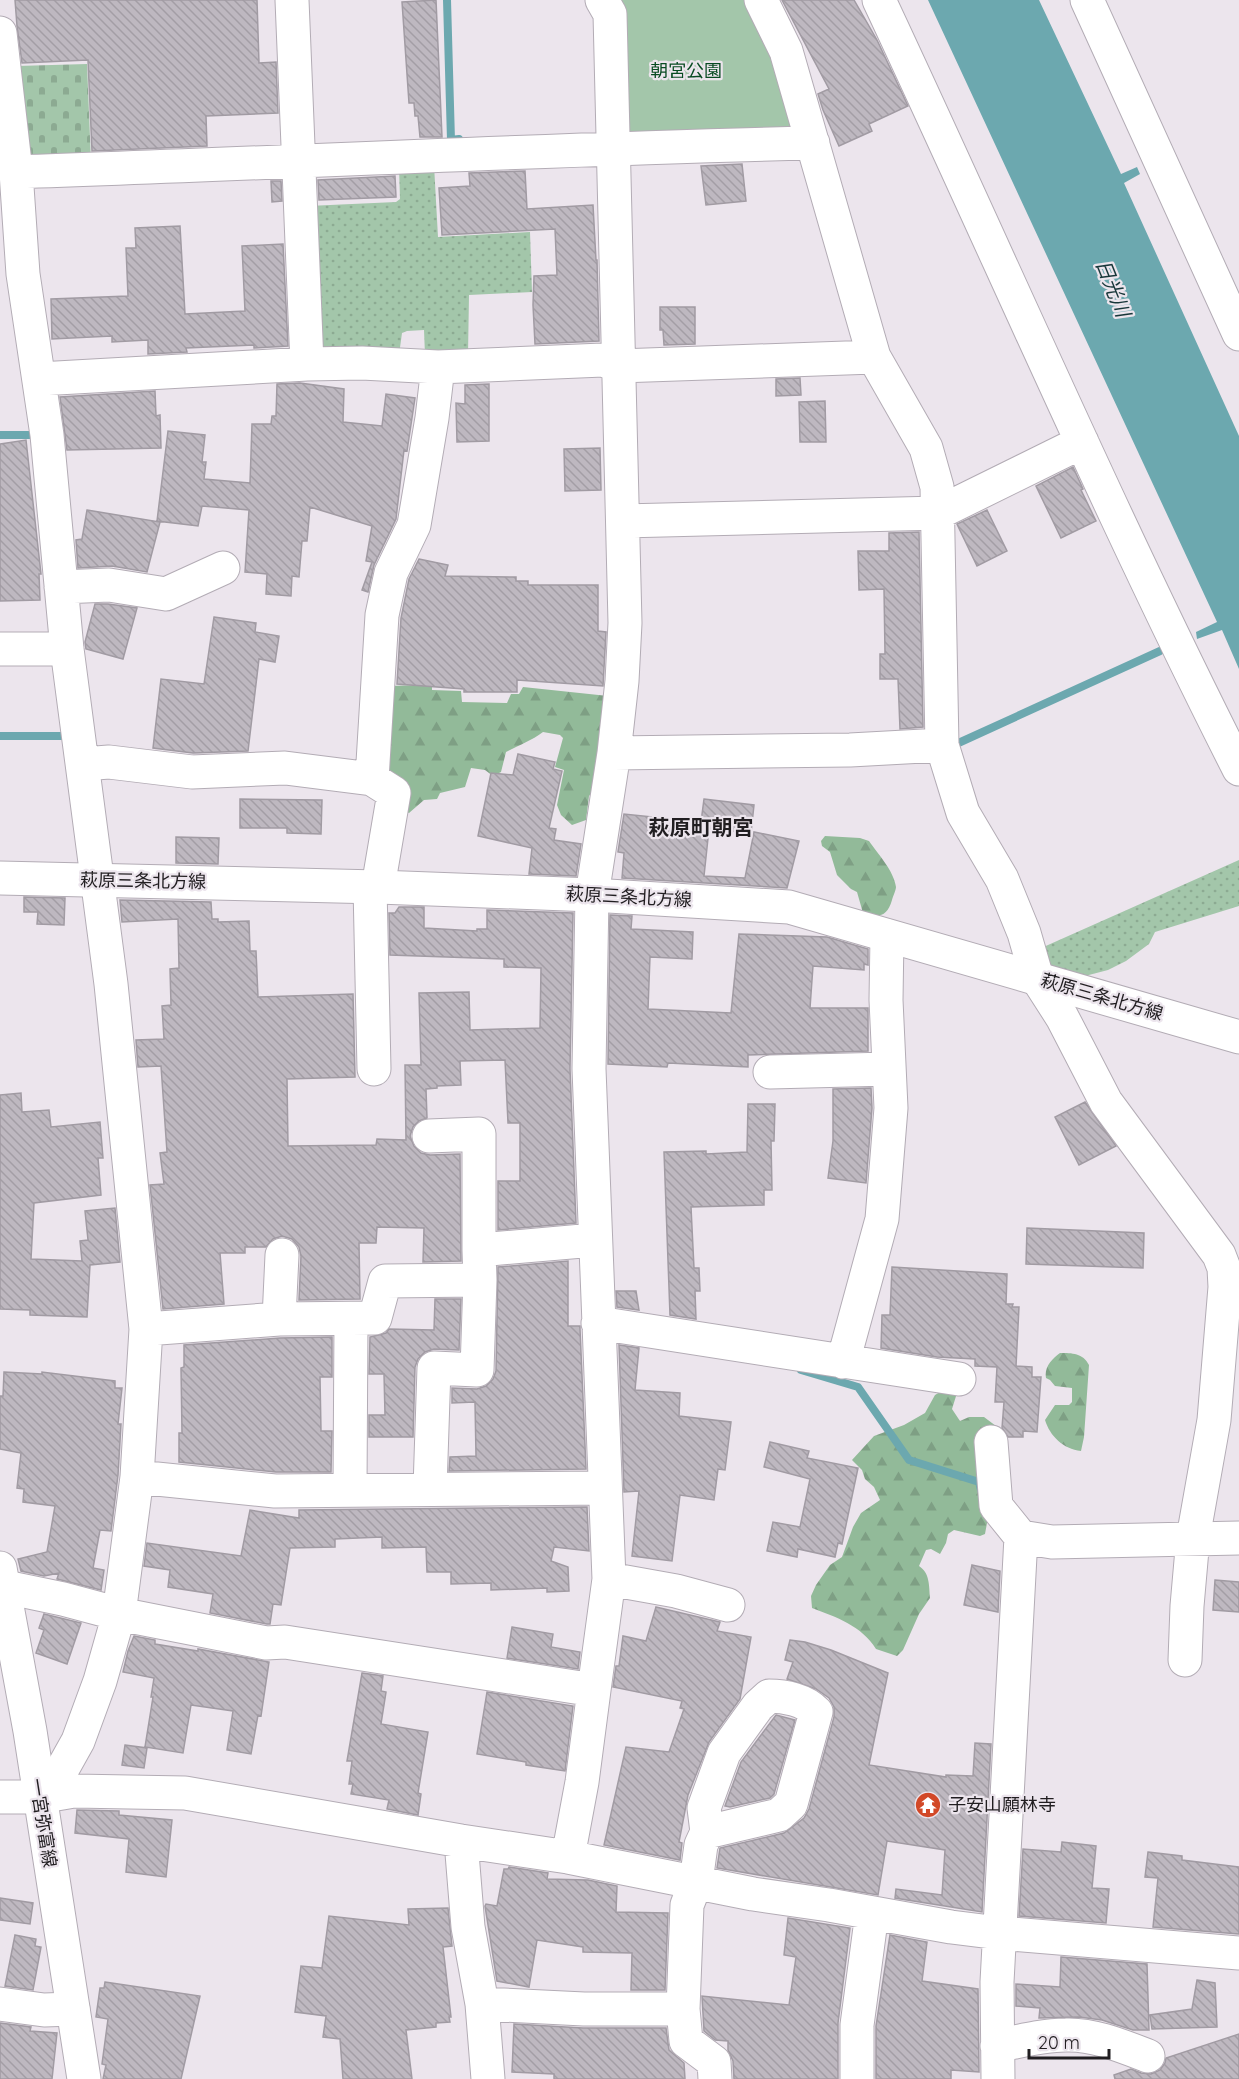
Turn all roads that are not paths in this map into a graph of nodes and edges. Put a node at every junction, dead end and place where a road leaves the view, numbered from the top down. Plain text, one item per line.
1 (292, 0) edge
2 (602, 0) edge
3 (761, 0) edge
4 (879, 0) edge
5 (1087, 0) edge
6 (0, 33) edge
7 (813, 143) junction
8 (612, 148) junction
9 (298, 162) junction
10 (16, 172) junction
11 (12, 274) edge
12 (1239, 334) edge
13 (873, 357) junction
14 (307, 364) junction
15 (619, 366) junction
16 (438, 367) junction
17 (39, 379) junction
18 (1082, 442) junction
19 (938, 513) junction
20 (623, 521) junction
21 (223, 568) dead end
22 (62, 587) junction
23 (0, 649) edge
24 (67, 649) junction
25 (942, 745) junction
26 (614, 753) junction
27 (83, 764) junction
28 (1239, 769) edge
29 (372, 779) junction
30 (0, 878) edge
31 (96, 880) junction
32 (374, 887) junction
33 (592, 895) junction
34 (887, 936) junction
35 (1037, 978) junction
36 (1239, 1037) edge
37 (374, 1069) dead end
38 (889, 1069) junction
39 (770, 1072) dead end
40 (429, 1136) dead end
41 (594, 1240) junction
42 (282, 1255) dead end
43 (480, 1265) junction
44 (279, 1319) junction
45 (351, 1319) junction
46 (598, 1323) junction
47 (146, 1329) junction
48 (843, 1362) junction
49 (959, 1379) dead end
50 (991, 1442) dead end
51 (136, 1477) junction
52 (430, 1488) junction
53 (604, 1488) junction
54 (351, 1489) junction
55 (1021, 1537) junction
56 (1192, 1538) junction
57 (1239, 1538) edge
58 (609, 1578) junction
59 (1, 1580) edge
60 (728, 1605) dead end
61 (119, 1614) junction
62 (1185, 1660) dead end
63 (594, 1690) junction
64 (0, 1797) edge
65 (39, 1797) junction
66 (707, 1832) dead end
67 (460, 1841) junction
68 (568, 1857) junction
69 (696, 1882) junction
70 (872, 1913) junction
71 (999, 1933) junction
72 (1239, 1953) edge
73 (0, 2004) edge
74 (483, 2004) junction
75 (73, 2009) junction
76 (683, 2009) junction
77 (997, 2046) junction
78 (1148, 2056) dead end
79 (84, 2079) edge
80 (488, 2079) edge
81 (715, 2079) edge
82 (857, 2079) edge
83 (998, 2079) edge

1 - 9 street
2 - 8 street
3 - 7 street
4 - 18 street
5 - 12 street
6 - 10 street
7 - 8 street
7 - 13 street
8 - 9 street
8 - 15 street
9 - 10 street
9 - 14 street
10 - 11 street
11 - 17 street
13 - 15 street
13 - 19 street
14 - 16 street
14 - 17 street
15 - 16 street
15 - 20 street
16 - 29 street
17 - 22 street
18 - 19 street
18 - 28 street
19 - 20 street
19 - 25 street
20 - 26 street
21 - 22 street
22 - 24 street
23 - 24 street
24 - 27 street
25 - 26 street
25 - 35 street
26 - 33 street
27 - 29 street
27 - 31 street
29 - 32 street
30 - 31 street, 萩原三条北方線
31 - 32 street, 萩原三条北方線
31 - 47 street
32 - 33 street, 萩原三条北方線
32 - 37 street
33 - 34 street, 萩原三条北方線
33 - 41 street
34 - 35 street, 萩原三条北方線
34 - 38 street
35 - 36 street, 萩原三条北方線
35 - 56 street
38 - 39 street
38 - 48 street
40 - 43 street
41 - 43 street
41 - 46 street
42 - 44 street
43 - 45 street
43 - 52 street
44 - 45 street
44 - 47 street
45 - 54 street
46 - 48 street
46 - 53 street
47 - 51 street
48 - 49 street
50 - 55 street
51 - 54 street
51 - 61 street
52 - 53 street
52 - 54 street
53 - 58 street
55 - 56 street
55 - 71 street
56 - 57 street
56 - 62 street
58 - 60 street
58 - 63 street
59 - 61 street
59 - 65 street, 一宮弥富線
61 - 63 street
61 - 65 street
63 - 68 street
64 - 65 street
65 - 67 street
65 - 75 street, 一宮弥富線
66 - 69 street
67 - 68 street
67 - 74 street
68 - 69 street
69 - 70 street
69 - 76 street
70 - 71 street
70 - 82 street
71 - 72 street
71 - 77 street
73 - 75 street
74 - 76 street
74 - 80 street
75 - 79 street, 一宮弥富線
76 - 81 street
77 - 78 street
77 - 83 street

